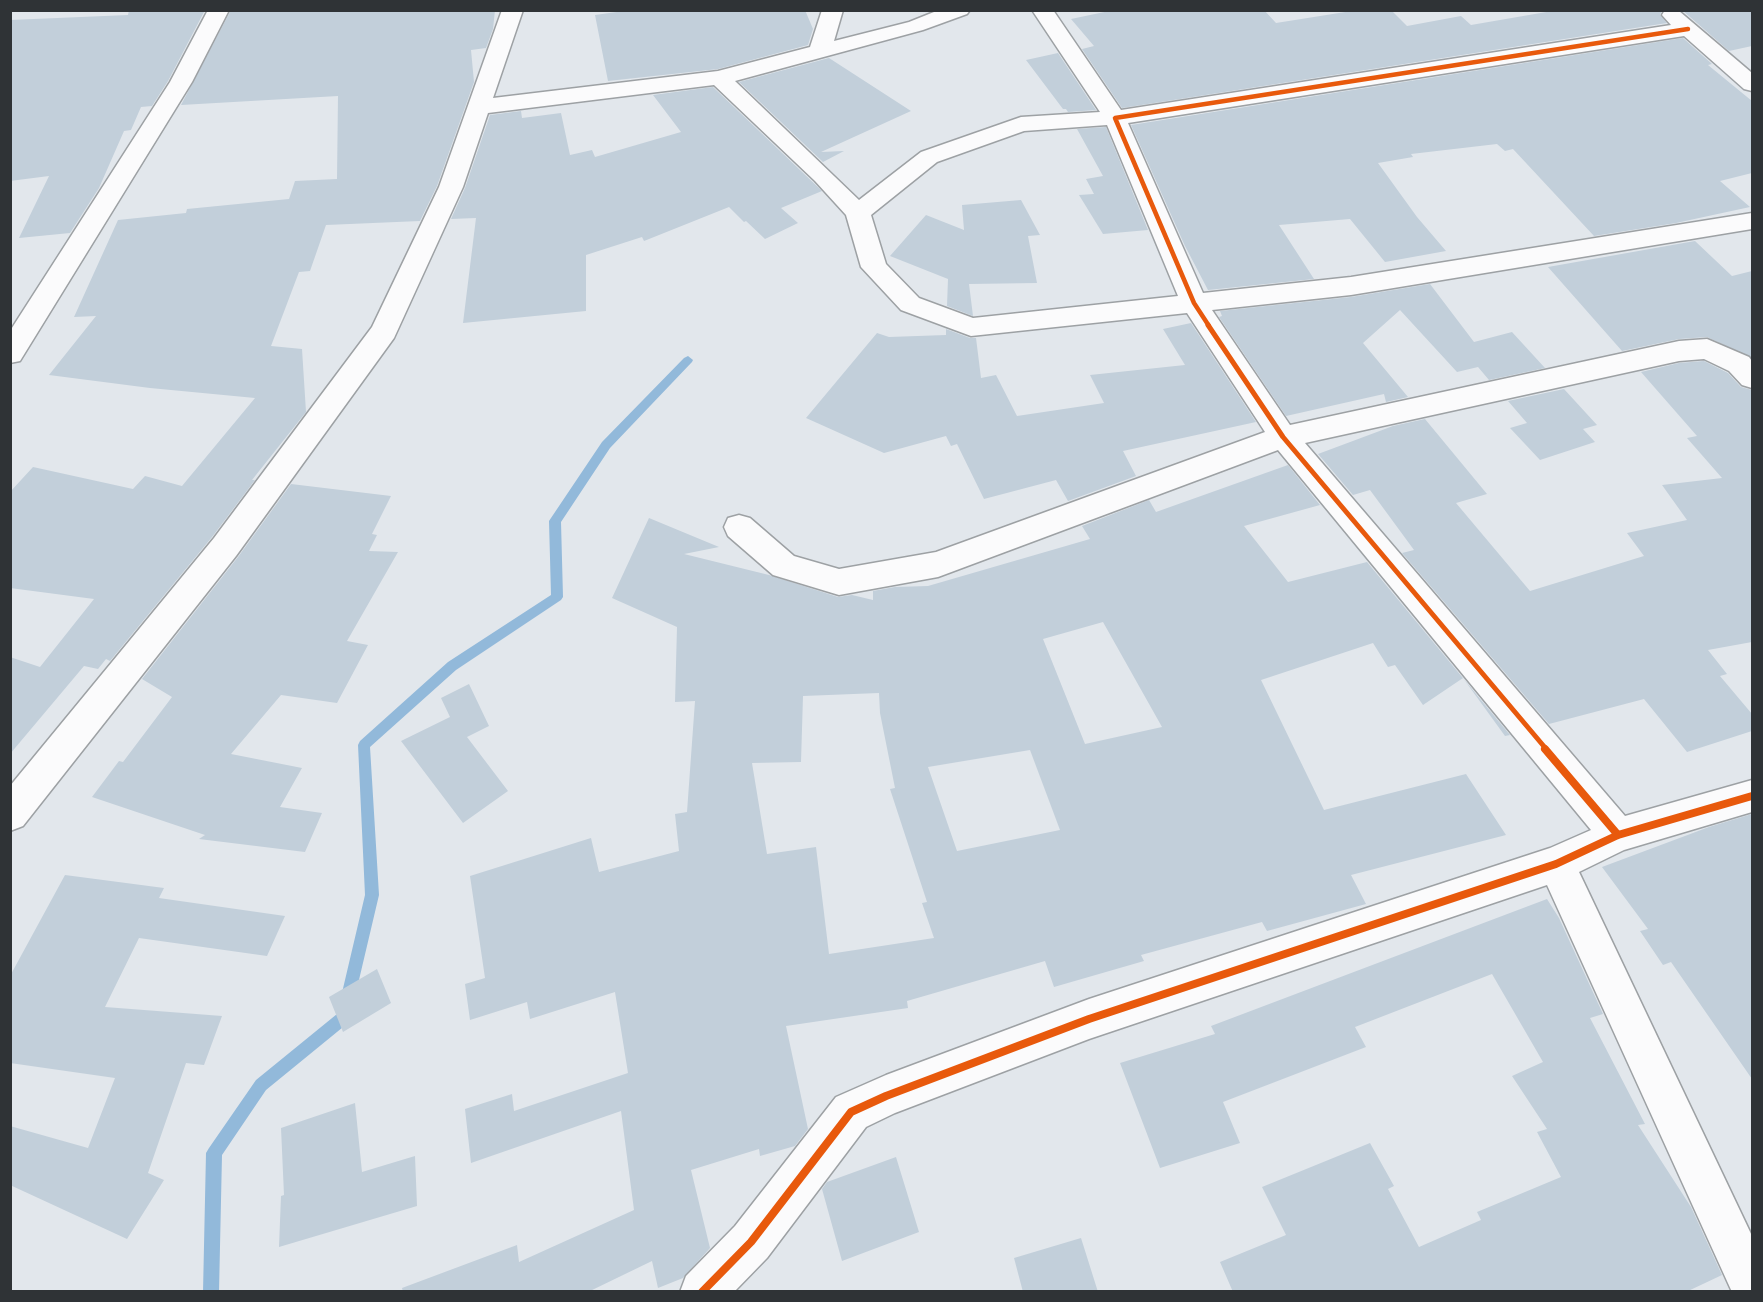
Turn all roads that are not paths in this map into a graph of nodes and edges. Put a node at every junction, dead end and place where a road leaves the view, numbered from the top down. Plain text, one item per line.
1 (219, 10) edge
2 (513, 10) edge
3 (833, 10) edge
4 (960, 10) edge
5 (1042, 10) edge
6 (1666, 10) edge
7 (885, 14) dead end
8 (916, 26) junction
9 (1688, 29) junction
10 (820, 51) junction
11 (719, 78) junction
12 (1752, 84) edge
13 (477, 107) junction
14 (1114, 118) junction
15 (858, 213) junction
16 (1752, 221) edge
17 (1194, 303) junction
18 (10, 354) edge
19 (1752, 378) edge
20 (1283, 437) junction
21 (740, 527) dead end
22 (1752, 796) edge
23 (10, 814) edge
24 (1618, 835) junction
25 (1556, 864) junction
26 (1752, 1284) edge
27 (702, 1292) edge

1 - 18 street
2 - 13 street
3 - 10 street
4 - 8 street
5 - 14 street
6 - 9 street
7 - 8 street
8 - 10 street
9 - 12 street
9 - 14 street
10 - 11 street
11 - 13 street
11 - 15 street
13 - 23 street
14 - 15 street
14 - 17 street
15 - 17 street
16 - 17 street
17 - 20 street
19 - 20 street
20 - 21 street
20 - 24 street
22 - 24 street
24 - 25 street
25 - 26 street
25 - 27 street

